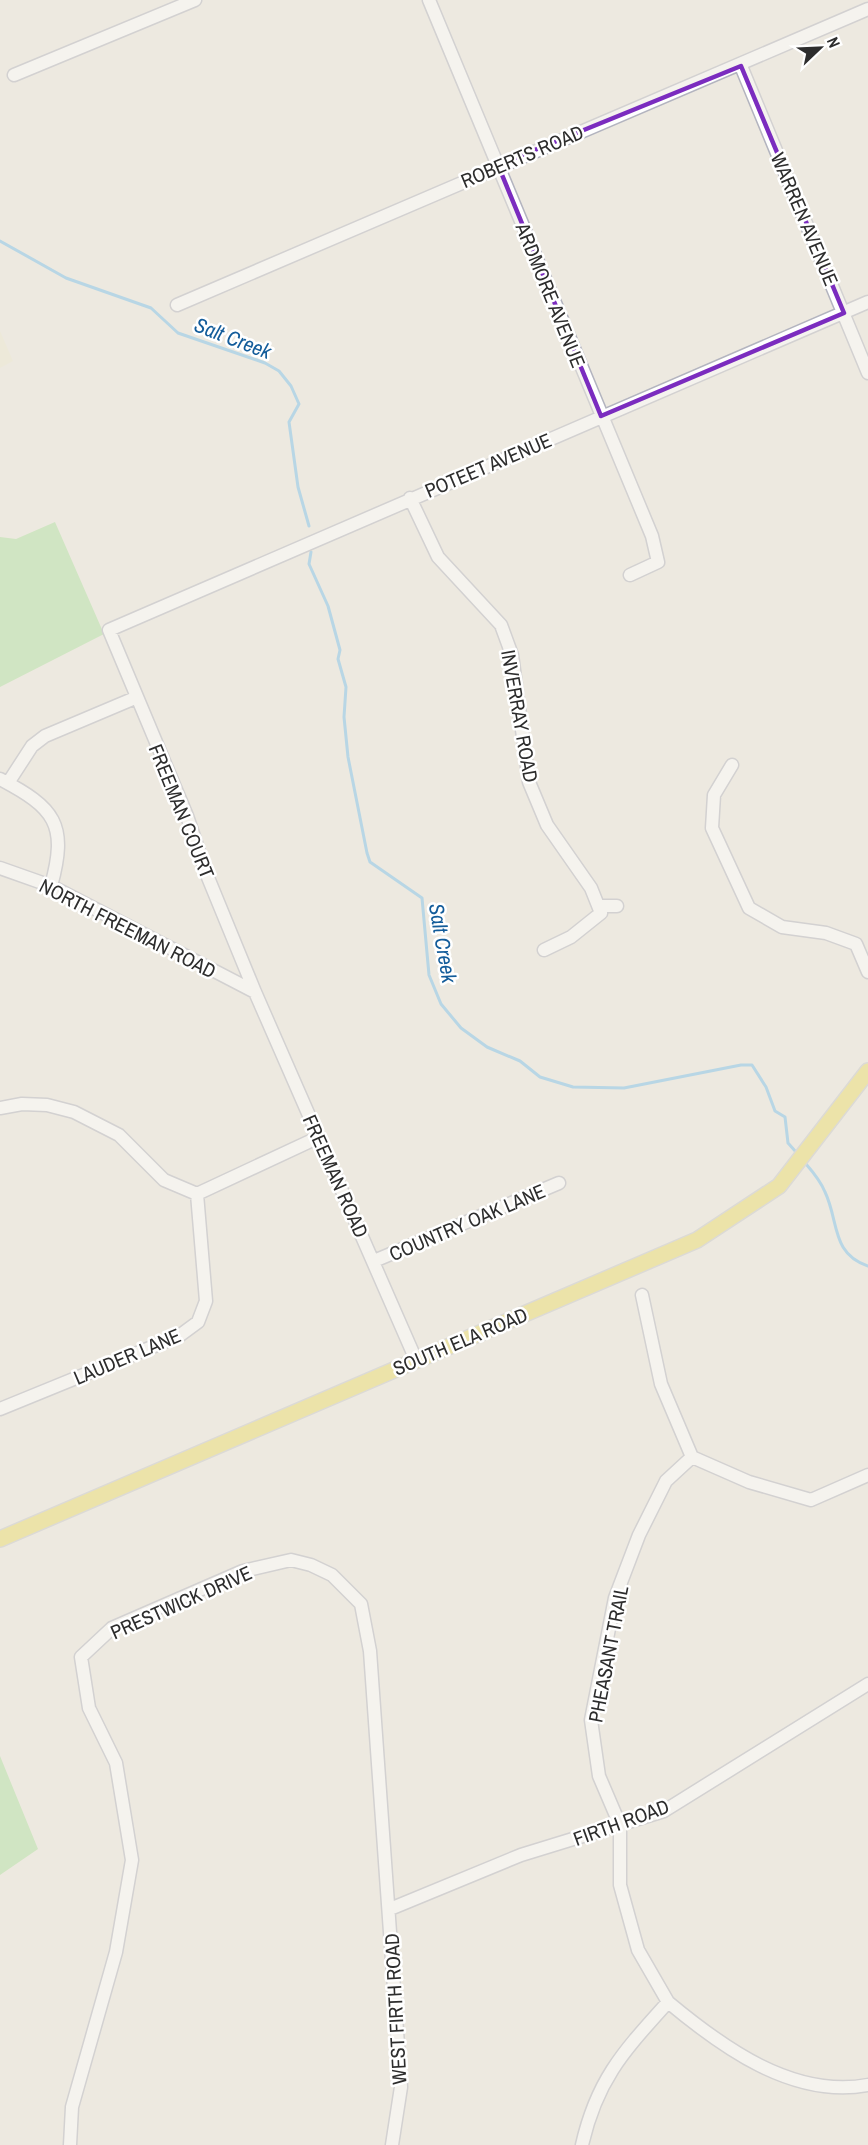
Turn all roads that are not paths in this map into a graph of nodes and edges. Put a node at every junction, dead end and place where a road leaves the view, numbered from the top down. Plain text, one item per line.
1 (195, 0) edge
2 (429, 0) edge
3 (868, 9) edge
4 (741, 66) junction
5 (14, 75) dead end
6 (498, 165) junction
7 (868, 302) edge
8 (177, 305) dead end
9 (844, 313) junction
10 (868, 373) edge
11 (601, 416) junction
12 (410, 498) junction
13 (630, 575) dead end
14 (109, 630) joint
15 (135, 698) junction
16 (732, 765) dead end
17 (4, 781) edge
18 (0, 868) edge
19 (51, 886) junction
20 (598, 906) junction
21 (617, 906) dead end
22 (544, 950) dead end
23 (868, 972) edge
24 (255, 992) junction
25 (868, 1071) edge
26 (0, 1108) edge
27 (317, 1138) junction
28 (559, 1183) dead end
29 (196, 1194) junction
30 (374, 1261) junction
31 (642, 1295) dead end
32 (416, 1360) junction
33 (0, 1409) edge
34 (692, 1456) junction
35 (868, 1475) edge
36 (0, 1539) edge
37 (868, 1684) edge
38 (620, 1826) junction
39 (390, 1909) junction
40 (668, 2002) junction
41 (868, 2085) edge
42 (70, 2145) edge
43 (392, 2145) edge
44 (582, 2145) edge

1 - 5 street
2 - 6 street, ARDMORE AVENUE
3 - 4 street, ROBERTS ROAD
4 - 6 street, ROBERTS ROAD
4 - 9 street, WARREN AVENUE
6 - 8 street, ROBERTS ROAD
6 - 11 street, ARDMORE AVENUE
7 - 9 street, POTEET AVENUE
9 - 10 street, WARREN AVENUE
9 - 11 street, POTEET AVENUE
11 - 12 street, POTEET AVENUE
11 - 13 street, ARDMORE AVENUE
12 - 14 street, POTEET AVENUE
12 - 20 street, INVERRAY ROAD
14 - 15 street, FREEMAN COURT
15 - 17 street
15 - 24 street, FREEMAN COURT
16 - 23 street
17 - 19 street
18 - 19 street, NORTH FREEMAN ROAD
19 - 24 street, NORTH FREEMAN ROAD
20 - 21 street
20 - 22 street
24 - 27 street, FREEMAN ROAD
25 - 32 main road, SOUTH ELA ROAD
26 - 29 street
27 - 29 street
27 - 30 street, FREEMAN ROAD
28 - 30 street, COUNTRY OAK LANE
29 - 33 street, LAUDER LANE
30 - 32 street, FREEMAN ROAD
31 - 34 street
32 - 36 main road, SOUTH ELA ROAD
34 - 35 street
34 - 38 street, PHEASANT TRAIL
37 - 38 street, FIRTH ROAD
38 - 39 street, FIRTH ROAD
38 - 40 street, PHEASANT TRAIL
39 - 42 street, PRESTWICK DRIVE
39 - 43 street, WEST FIRTH ROAD
40 - 41 street
40 - 44 street

